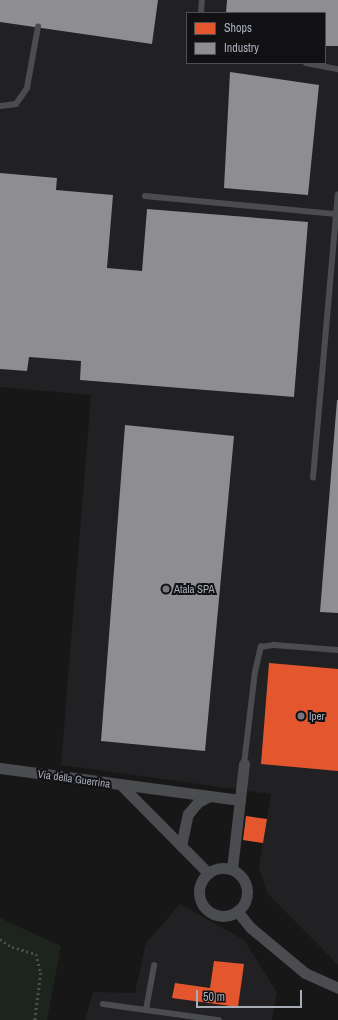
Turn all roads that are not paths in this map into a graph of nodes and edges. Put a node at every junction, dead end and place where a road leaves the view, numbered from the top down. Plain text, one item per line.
1 (202, 0) edge
2 (201, 12) edge
3 (38, 27) dead end
4 (311, 64) edge
5 (338, 69) edge
6 (0, 106) edge
7 (338, 195) edge
8 (145, 196) dead end
9 (336, 214) junction
10 (314, 478) dead end
11 (338, 650) edge
12 (244, 764) joint
13 (0, 768) edge
14 (121, 785) junction
15 (210, 796) junction
16 (240, 800) junction
17 (181, 846) junction
18 (232, 869) junction
19 (208, 873) junction
20 (237, 911) junction
21 (154, 966) dead end
22 (338, 988) edge
23 (103, 1004) dead end
24 (146, 1010) junction
25 (219, 1020) edge

1 - 2 lane
3 - 6 lane
4 - 5 lane
7 - 9 lane
8 - 9 lane
9 - 10 lane
11 - 12 lane
12 - 16 street
13 - 14 street, Via della Guerrina
14 - 15 street
14 - 17 street, Via della Guerrina
15 - 16 street
15 - 17 street
16 - 18 street
17 - 19 street, Via della Guerrina
18 - 19 street
18 - 20 street
19 - 20 street
20 - 22 street
21 - 24 lane
23 - 24 lane
24 - 25 lane

